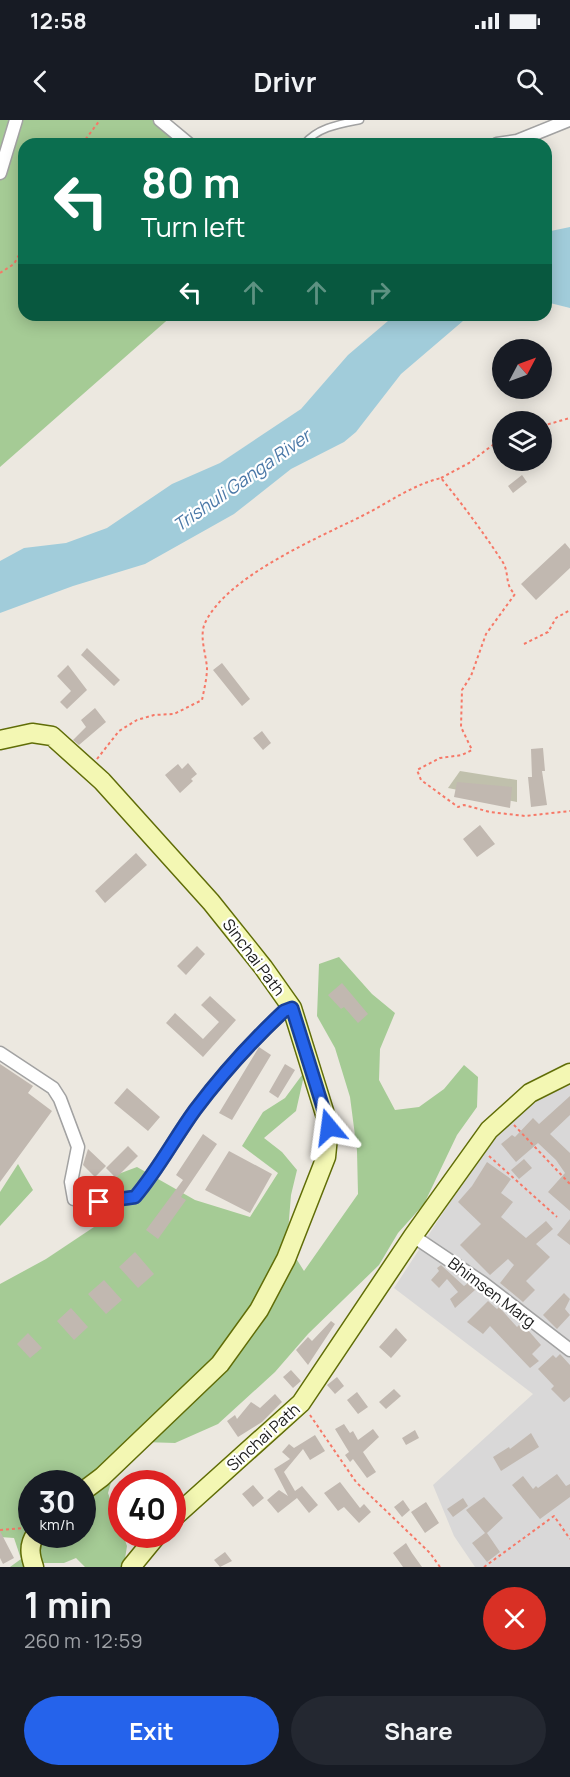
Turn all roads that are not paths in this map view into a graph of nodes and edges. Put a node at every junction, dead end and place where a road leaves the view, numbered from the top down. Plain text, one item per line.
1 (16, 120) edge
2 (160, 120) edge
3 (360, 120) edge
4 (569, 120) edge
5 (182, 138) edge
6 (308, 138) edge
7 (524, 138) edge
8 (0, 172) edge
9 (0, 740) edge
10 (292, 1008) junction
11 (0, 1053) edge
12 (570, 1073) edge
13 (413, 1236) junction
14 (570, 1350) edge
15 (96, 1479) edge
16 (186, 1507) edge
17 (30, 1548) edge
18 (147, 1548) edge
19 (34, 1567) edge
20 (131, 1567) edge

1 - 8 street
2 - 5 street
3 - 6 lane
4 - 7 street
9 - 10 street, Sinchai Path
10 - 11 street
10 - 15 street, Sinchai Path
12 - 13 street, Sinchai Path
13 - 14 street, Bhimsen Marg
13 - 16 street, Sinchai Path
17 - 19 street
18 - 20 street

